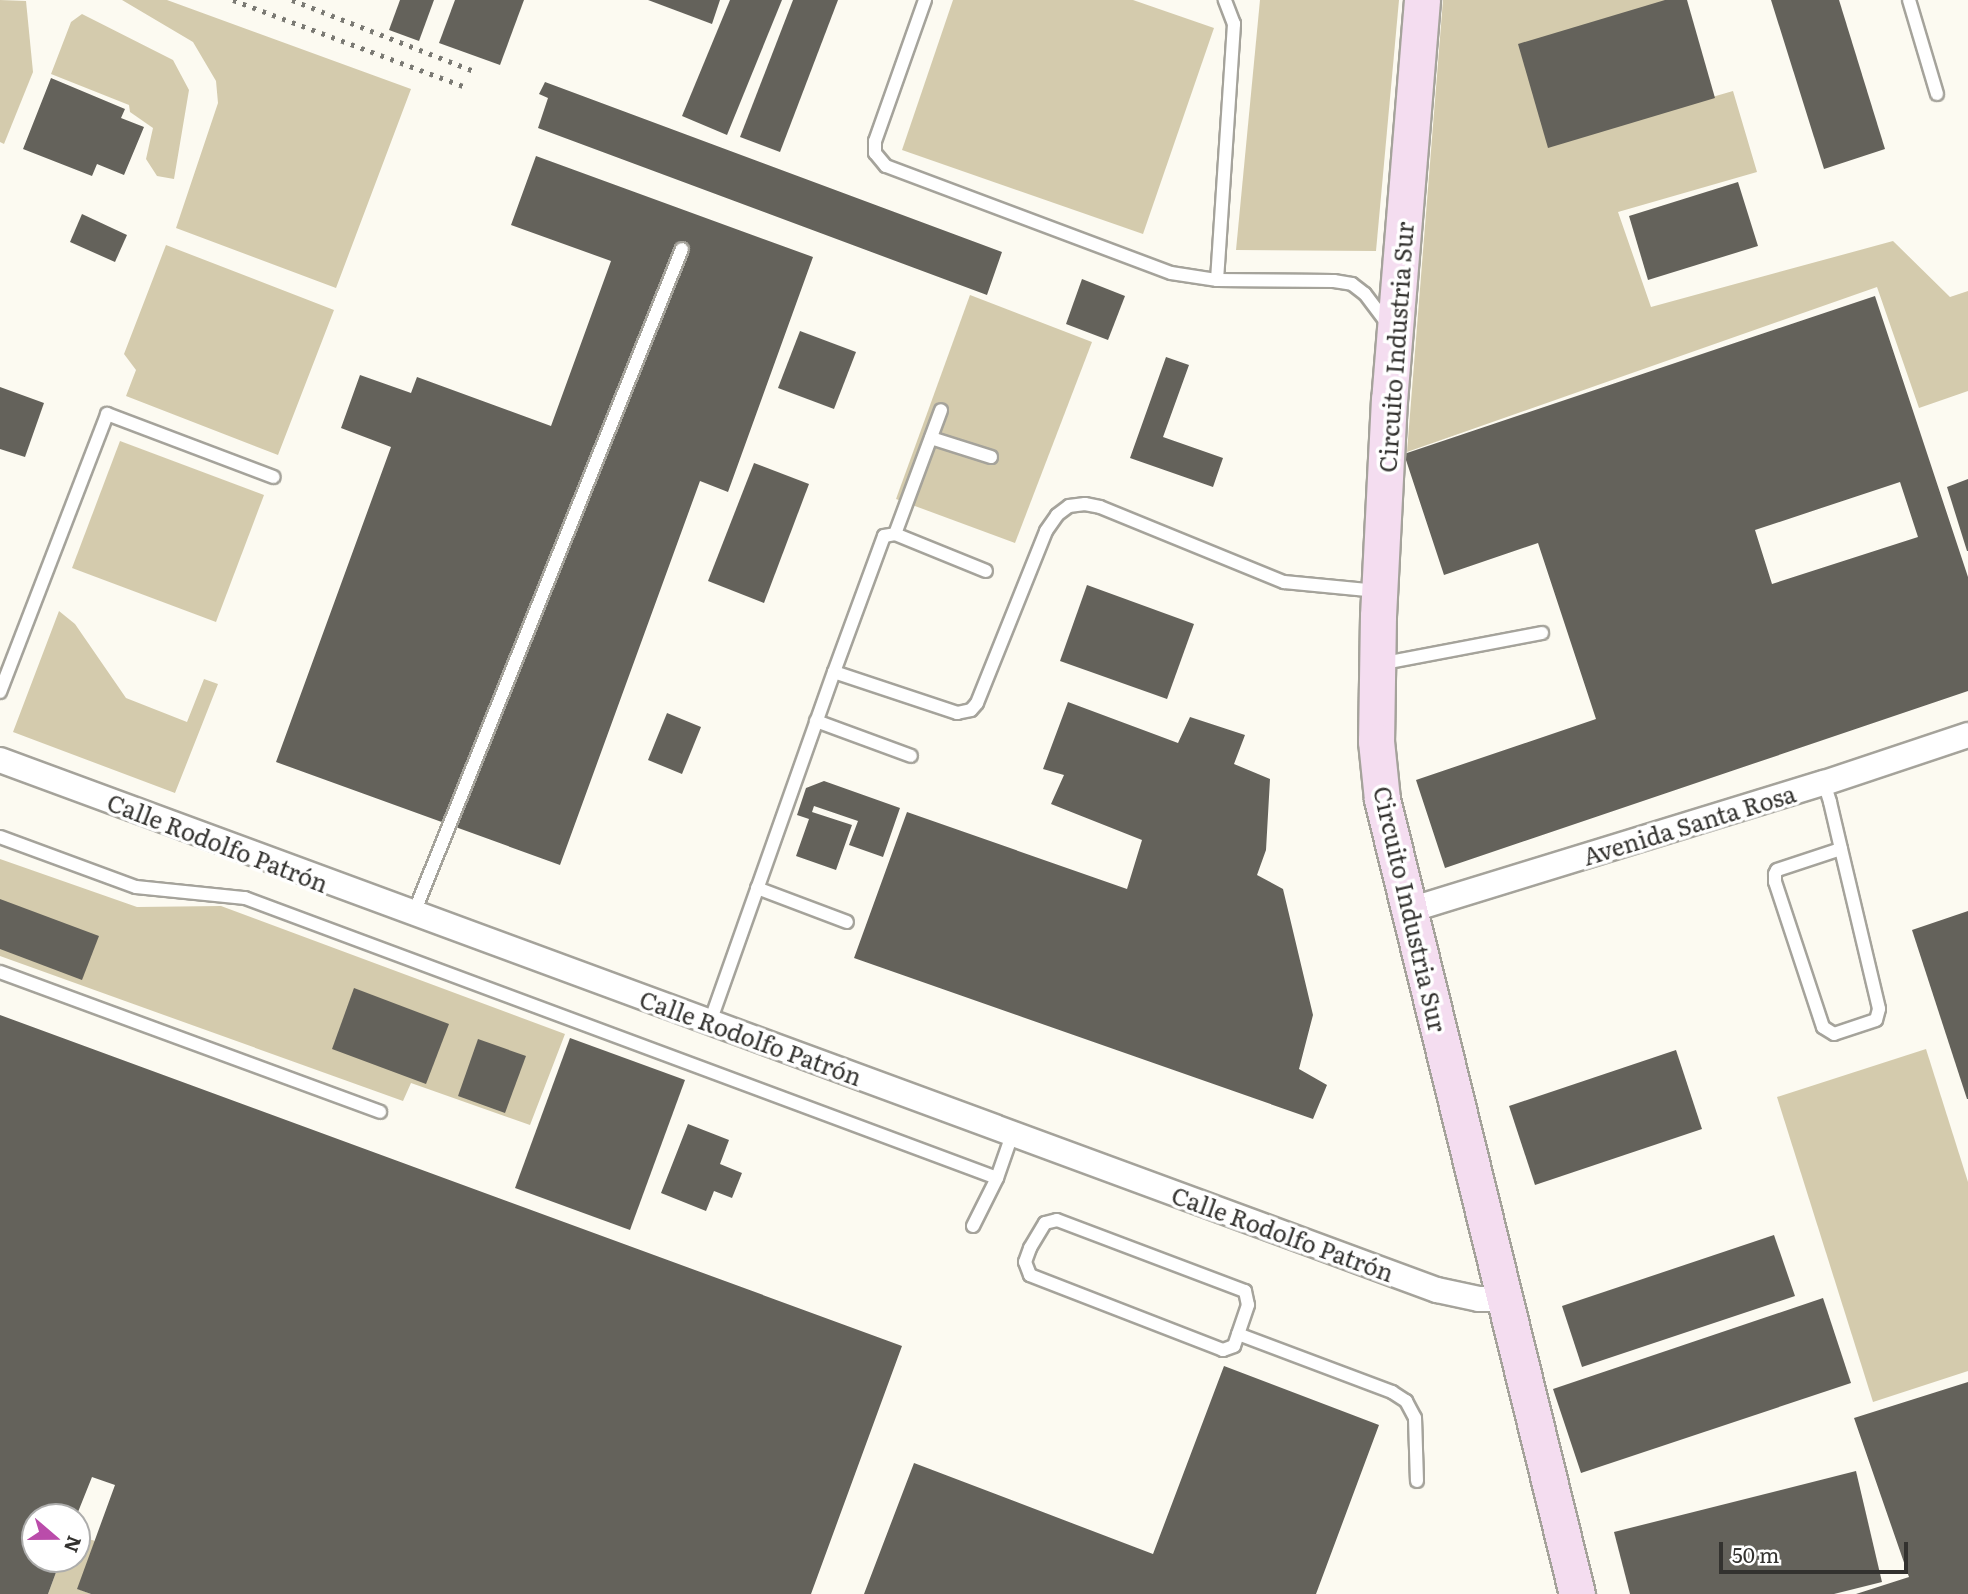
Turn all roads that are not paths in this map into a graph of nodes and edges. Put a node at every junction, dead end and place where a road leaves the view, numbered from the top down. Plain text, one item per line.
1 (925, 0) edge
2 (1225, 0) edge
3 (1422, 0) edge
4 (1909, 0) edge
5 (1937, 94) dead end
6 (682, 249) dead end
7 (1217, 280) junction
8 (1394, 334) junction
9 (941, 410) dead end
10 (931, 438) junction
11 (991, 457) dead end
12 (274, 477) dead end
13 (895, 534) junction
14 (986, 571) dead end
15 (1379, 591) junction
16 (1542, 633) dead end
17 (1378, 664) junction
18 (834, 672) junction
19 (0, 692) edge
20 (816, 721) junction
21 (1968, 735) edge
22 (911, 756) dead end
23 (0, 760) edge
24 (1824, 783) junction
25 (0, 837) edge
26 (1841, 849) junction
27 (757, 888) junction
28 (1410, 910) junction
29 (414, 915) junction
30 (848, 922) dead end
31 (0, 972) edge
32 (710, 1022) junction
33 (380, 1112) dead end
34 (1013, 1132) junction
35 (997, 1178) junction
36 (973, 1226) dead end
37 (1504, 1298) junction
38 (1238, 1334) junction
39 (1417, 1481) dead end
40 (1577, 1594) edge

1 - 7 lane
2 - 7 lane
3 - 8 main road, Circuito Industria Sur
4 - 5 lane
6 - 29 lane
7 - 8 lane
8 - 15 main road, Circuito Industria Sur
9 - 10 lane
10 - 11 lane
10 - 13 lane
12 - 19 lane
13 - 14 lane
13 - 18 lane
15 - 17 main road, Circuito Industria Sur
15 - 18 lane
16 - 17 lane
17 - 28 main road, Circuito Industria Sur
18 - 20 lane
20 - 22 lane
20 - 27 lane
21 - 24 street, Avenida Santa Rosa
23 - 29 street, Calle Rodolfo Patrón
24 - 26 lane
24 - 28 street, Avenida Santa Rosa
25 - 35 lane
26 - 26 lane
27 - 30 lane
27 - 32 lane
28 - 37 main road, Circuito Industria Sur
29 - 32 street, Calle Rodolfo Patrón
31 - 33 lane
32 - 34 street, Calle Rodolfo Patrón
34 - 35 lane
34 - 37 street, Calle Rodolfo Patrón
35 - 36 lane
37 - 40 main road, Circuito Industria Sur
38 - 38 lane
38 - 39 lane

